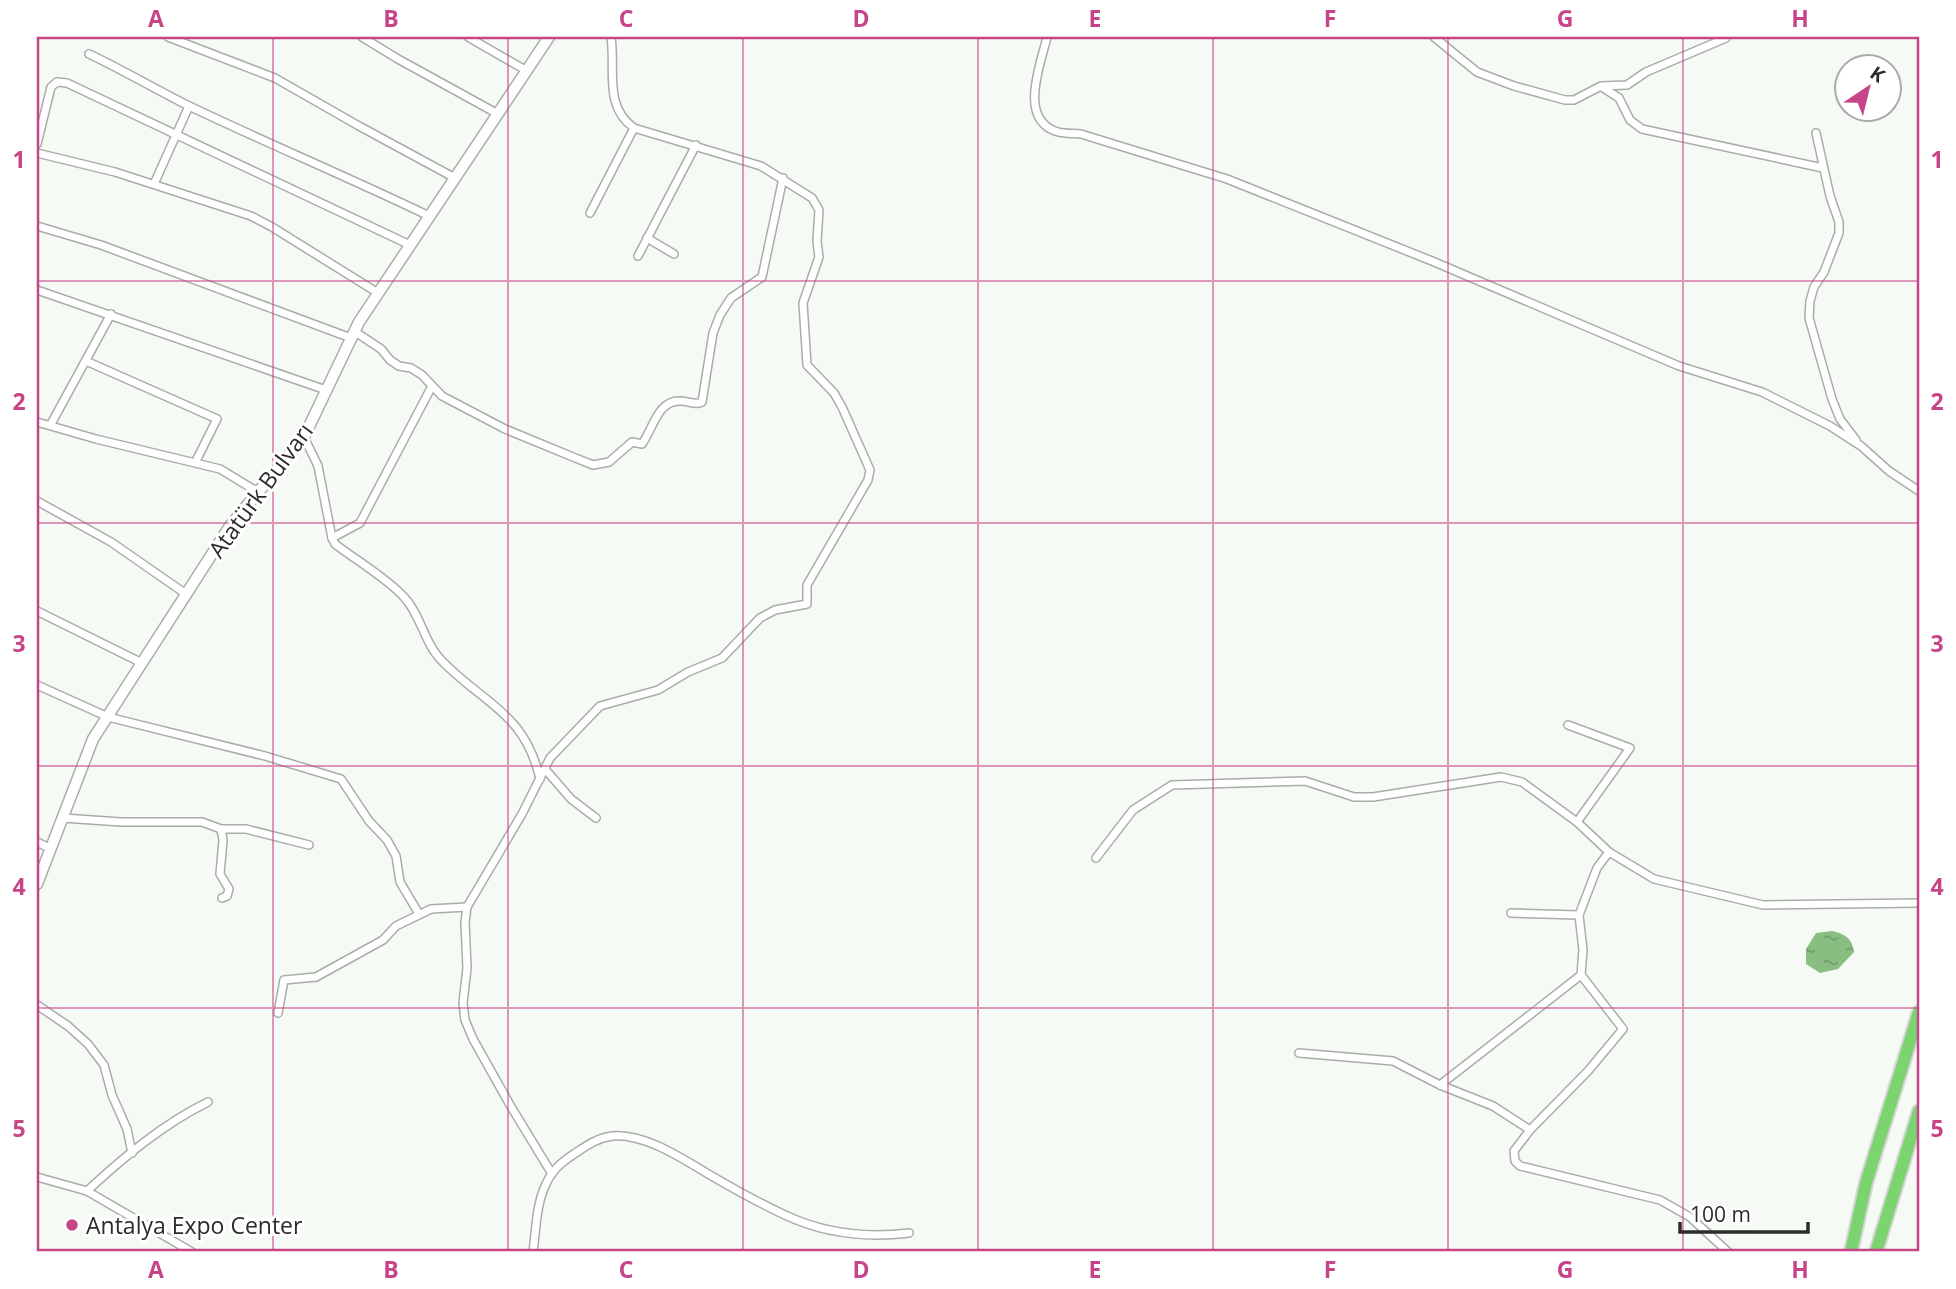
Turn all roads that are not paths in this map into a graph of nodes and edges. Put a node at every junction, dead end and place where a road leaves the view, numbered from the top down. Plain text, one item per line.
1 (168, 37) edge
2 (362, 37) edge
3 (468, 37) edge
4 (550, 37) edge
5 (611, 37) edge
6 (1047, 37) edge
7 (1434, 37) edge
8 (1726, 38) dead end
9 (89, 54) dead end
10 (527, 71) junction
11 (1601, 86) junction
12 (189, 106) junction
13 (498, 114) junction
14 (634, 128) junction
15 (1816, 133) dead end
16 (178, 134) junction
17 (37, 144) edge
18 (696, 145) junction
19 (37, 153) edge
20 (1824, 168) junction
21 (455, 178) junction
22 (783, 178) junction
23 (154, 184) junction
24 (590, 213) dead end
25 (429, 216) junction
26 (37, 226) edge
27 (647, 238) junction
28 (410, 245) junction
29 (674, 254) dead end
30 (638, 256) dead end
31 (37, 290) edge
32 (378, 293) junction
33 (111, 314) junction
34 (353, 335) junction
35 (86, 361) junction
36 (432, 386) junction
37 (326, 390) junction
38 (37, 422) edge
39 (51, 424) junction
40 (304, 437) junction
41 (1861, 446) junction
42 (196, 461) junction
43 (1919, 491) edge
44 (258, 492) junction
45 (37, 501) edge
46 (332, 538) junction
47 (187, 594) junction
48 (37, 611) edge
49 (142, 663) junction
50 (37, 685) edge
51 (108, 717) junction
52 (1568, 725) dead end
53 (545, 769) junction
54 (540, 779) junction
55 (63, 818) junction
56 (596, 818) dead end
57 (1577, 822) junction
58 (221, 829) junction
59 (37, 842) edge
60 (309, 845) dead end
61 (51, 849) junction
62 (1609, 852) junction
63 (1096, 858) dead end
64 (37, 884) edge
65 (222, 898) dead end
66 (1919, 903) edge
67 (467, 907) junction
68 (1511, 913) dead end
69 (419, 914) junction
70 (1579, 915) junction
71 (1581, 975) junction
72 (37, 1004) edge
73 (1919, 1012) edge
74 (278, 1013) dead end
75 (1299, 1053) dead end
76 (1440, 1085) junction
77 (208, 1101) dead end
78 (1919, 1111) edge
79 (1531, 1130) junction
80 (132, 1153) junction
81 (552, 1174) junction
82 (37, 1177) edge
83 (88, 1191) junction
84 (909, 1233) dead end
85 (192, 1252) edge
86 (533, 1252) edge
87 (1728, 1252) edge
88 (1851, 1252) edge
89 (1876, 1252) edge

1 - 21 street
2 - 13 street
3 - 10 street
4 - 10 street, Atatürk Bulvarı
5 - 14 street
6 - 41 street
7 - 11 street
8 - 11 street
9 - 12 street
10 - 13 street, Atatürk Bulvarı
11 - 20 street
12 - 16 street
12 - 25 street
13 - 21 street, Atatürk Bulvarı
14 - 18 street
14 - 24 street
15 - 20 street
16 - 17 street
16 - 23 street
16 - 28 street
18 - 22 street
18 - 27 street
19 - 23 street
20 - 41 street
21 - 25 street, Atatürk Bulvarı
22 - 36 street
22 - 53 street
23 - 32 street
25 - 28 street, Atatürk Bulvarı
26 - 34 street
27 - 29 street
27 - 30 street
28 - 32 street, Atatürk Bulvarı
31 - 33 street
32 - 34 street, Atatürk Bulvarı
33 - 35 street
33 - 37 street
34 - 36 street
34 - 37 street, Atatürk Bulvarı
35 - 39 street
35 - 42 street
36 - 46 street
37 - 40 street, Atatürk Bulvarı
38 - 39 street
39 - 42 street
40 - 44 street, Atatürk Bulvarı
40 - 46 street
41 - 43 street
42 - 44 street
44 - 47 street, Atatürk Bulvarı
45 - 47 street
46 - 54 street
47 - 49 street, Atatürk Bulvarı
48 - 49 street
49 - 51 street, Atatürk Bulvarı
50 - 51 street
51 - 55 street, Atatürk Bulvarı
51 - 69 street
52 - 57 street
53 - 54 street
53 - 56 street
54 - 67 street
55 - 58 street
55 - 61 street, Atatürk Bulvarı
57 - 62 street
57 - 63 street
58 - 60 street
58 - 65 street
59 - 61 street
61 - 64 street, Atatürk Bulvarı
62 - 66 street
62 - 70 street
67 - 69 street
67 - 81 street
68 - 70 street
69 - 74 street
70 - 71 street
71 - 76 street
71 - 79 street
72 - 80 street
73 - 88 highway
75 - 76 street
76 - 79 street
77 - 80 street
78 - 89 highway
79 - 87 street
80 - 83 street
81 - 84 street
81 - 86 street
82 - 83 street
83 - 85 street

